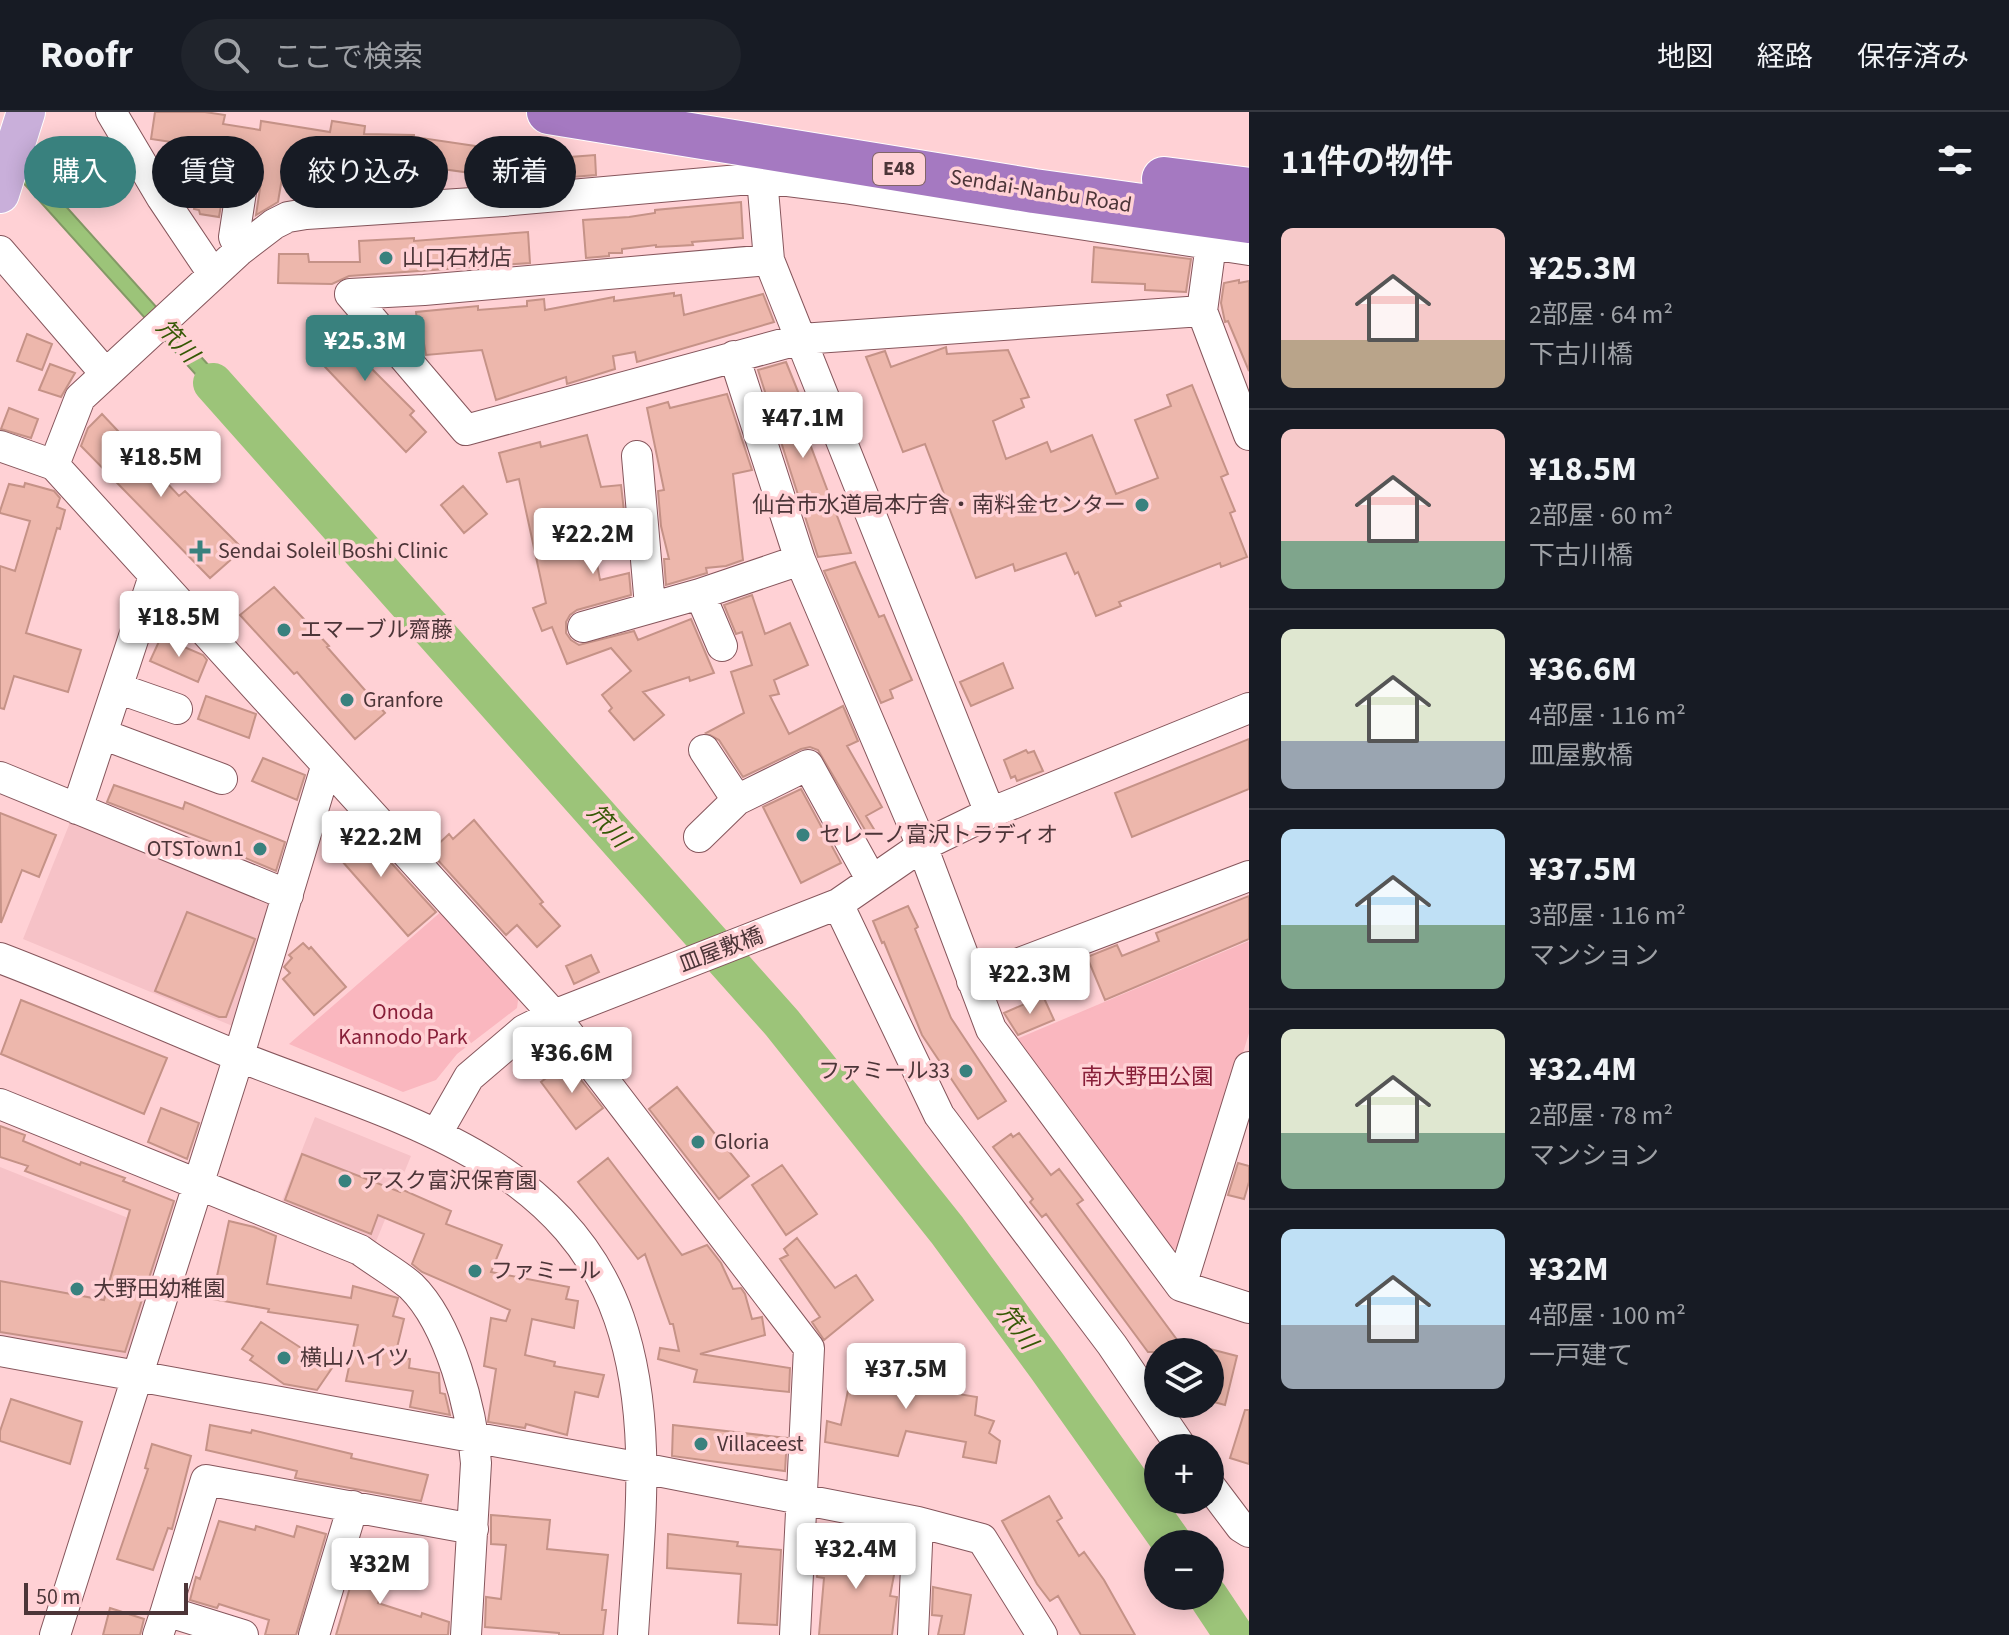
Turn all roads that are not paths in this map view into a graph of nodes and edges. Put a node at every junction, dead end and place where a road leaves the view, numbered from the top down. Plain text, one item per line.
1 (26, 112) edge
2 (111, 112) edge
3 (549, 112) edge
4 (650, 112) edge
5 (762, 178) junction
6 (1249, 190) edge
7 (0, 194) edge
8 (238, 208) edge
9 (1249, 221) edge
10 (1211, 244) junction
11 (240, 250) junction
12 (1249, 250) edge
13 (0, 251) edge
14 (769, 260) junction
15 (208, 279) junction
16 (1202, 311) junction
17 (801, 339) junction
18 (734, 356) junction
19 (112, 368) junction
20 (1249, 435) edge
21 (0, 446) edge
22 (637, 456) dead end
23 (54, 465) junction
24 (800, 560) junction
25 (154, 576) junction
26 (700, 594) junction
27 (650, 606) junction
28 (583, 627) dead end
29 (722, 646) dead end
30 (117, 688) junction
31 (1249, 708) edge
32 (177, 709) dead end
33 (102, 734) junction
34 (704, 750) dead end
35 (326, 767) junction
36 (0, 777) edge
37 (222, 779) dead end
38 (737, 800) junction
39 (77, 809) junction
40 (990, 813) junction
41 (699, 837) dead end
42 (922, 846) junction
43 (1249, 876) edge
44 (871, 879) junction
45 (288, 895) junction
46 (838, 904) junction
47 (0, 958) edge
48 (972, 981) junction
49 (554, 1015) junction
50 (239, 1056) junction
51 (1249, 1067) edge
52 (0, 1104) edge
53 (437, 1133) junction
54 (199, 1185) junction
55 (1181, 1286) junction
56 (1249, 1308) edge
57 (1, 1353) edge
58 (138, 1374) junction
59 (1172, 1434) edge
60 (474, 1437) junction
61 (642, 1468) junction
62 (800, 1500) junction
63 (1224, 1505) edge
64 (353, 1506) junction
65 (918, 1522) junction
66 (473, 1529) junction
67 (1249, 1532) edge
68 (162, 1623) edge
69 (55, 1635) edge
70 (243, 1635) edge
71 (314, 1635) edge
72 (466, 1635) edge
73 (633, 1635) edge
74 (795, 1635) edge
75 (913, 1635) edge
76 (1042, 1635) edge

1 - 7 main road
2 - 15 street
3 - 9 highway, Sendai-Nanbu Road / E48
4 - 6 highway, Sendai-Nanbu Road / E48
5 - 10 street
5 - 11 street
5 - 14 street
8 - 11 street
10 - 12 street
10 - 16 street
11 - 15 street
13 - 19 street
14 - 17 street
14 - 18 street
15 - 19 street
16 - 17 street
16 - 20 street
17 - 18 street
17 - 40 street
18 - 24 street
19 - 23 street
21 - 23 street
22 - 27 street
23 - 25 street
24 - 26 street
24 - 42 street
25 - 30 street
25 - 35 street
26 - 27 street
26 - 29 street
27 - 28 street
30 - 32 street
30 - 33 street
31 - 40 street, 皿屋敷橋
33 - 37 street
33 - 39 street
34 - 38 street
35 - 45 street
35 - 49 street
36 - 39 street
38 - 41 street
38 - 44 street
39 - 45 street
40 - 42 street, 皿屋敷橋
42 - 44 street, 皿屋敷橋
42 - 48 street
43 - 48 street
44 - 46 street, 皿屋敷橋
45 - 50 street
46 - 49 street, 皿屋敷橋
46 - 59 street
47 - 50 street
48 - 55 street
49 - 53 street, 皿屋敷橋
49 - 62 street
50 - 53 street
50 - 54 street
51 - 55 street
52 - 54 street
53 - 61 street
54 - 58 street
54 - 60 street
55 - 56 street
57 - 58 street
58 - 60 street
58 - 69 street
60 - 61 street
60 - 66 street
61 - 62 street
61 - 73 street
62 - 65 street
62 - 74 street
63 - 67 street
64 - 66 street
64 - 68 street
64 - 71 street
65 - 75 street
65 - 76 street
66 - 72 street
68 - 70 street

